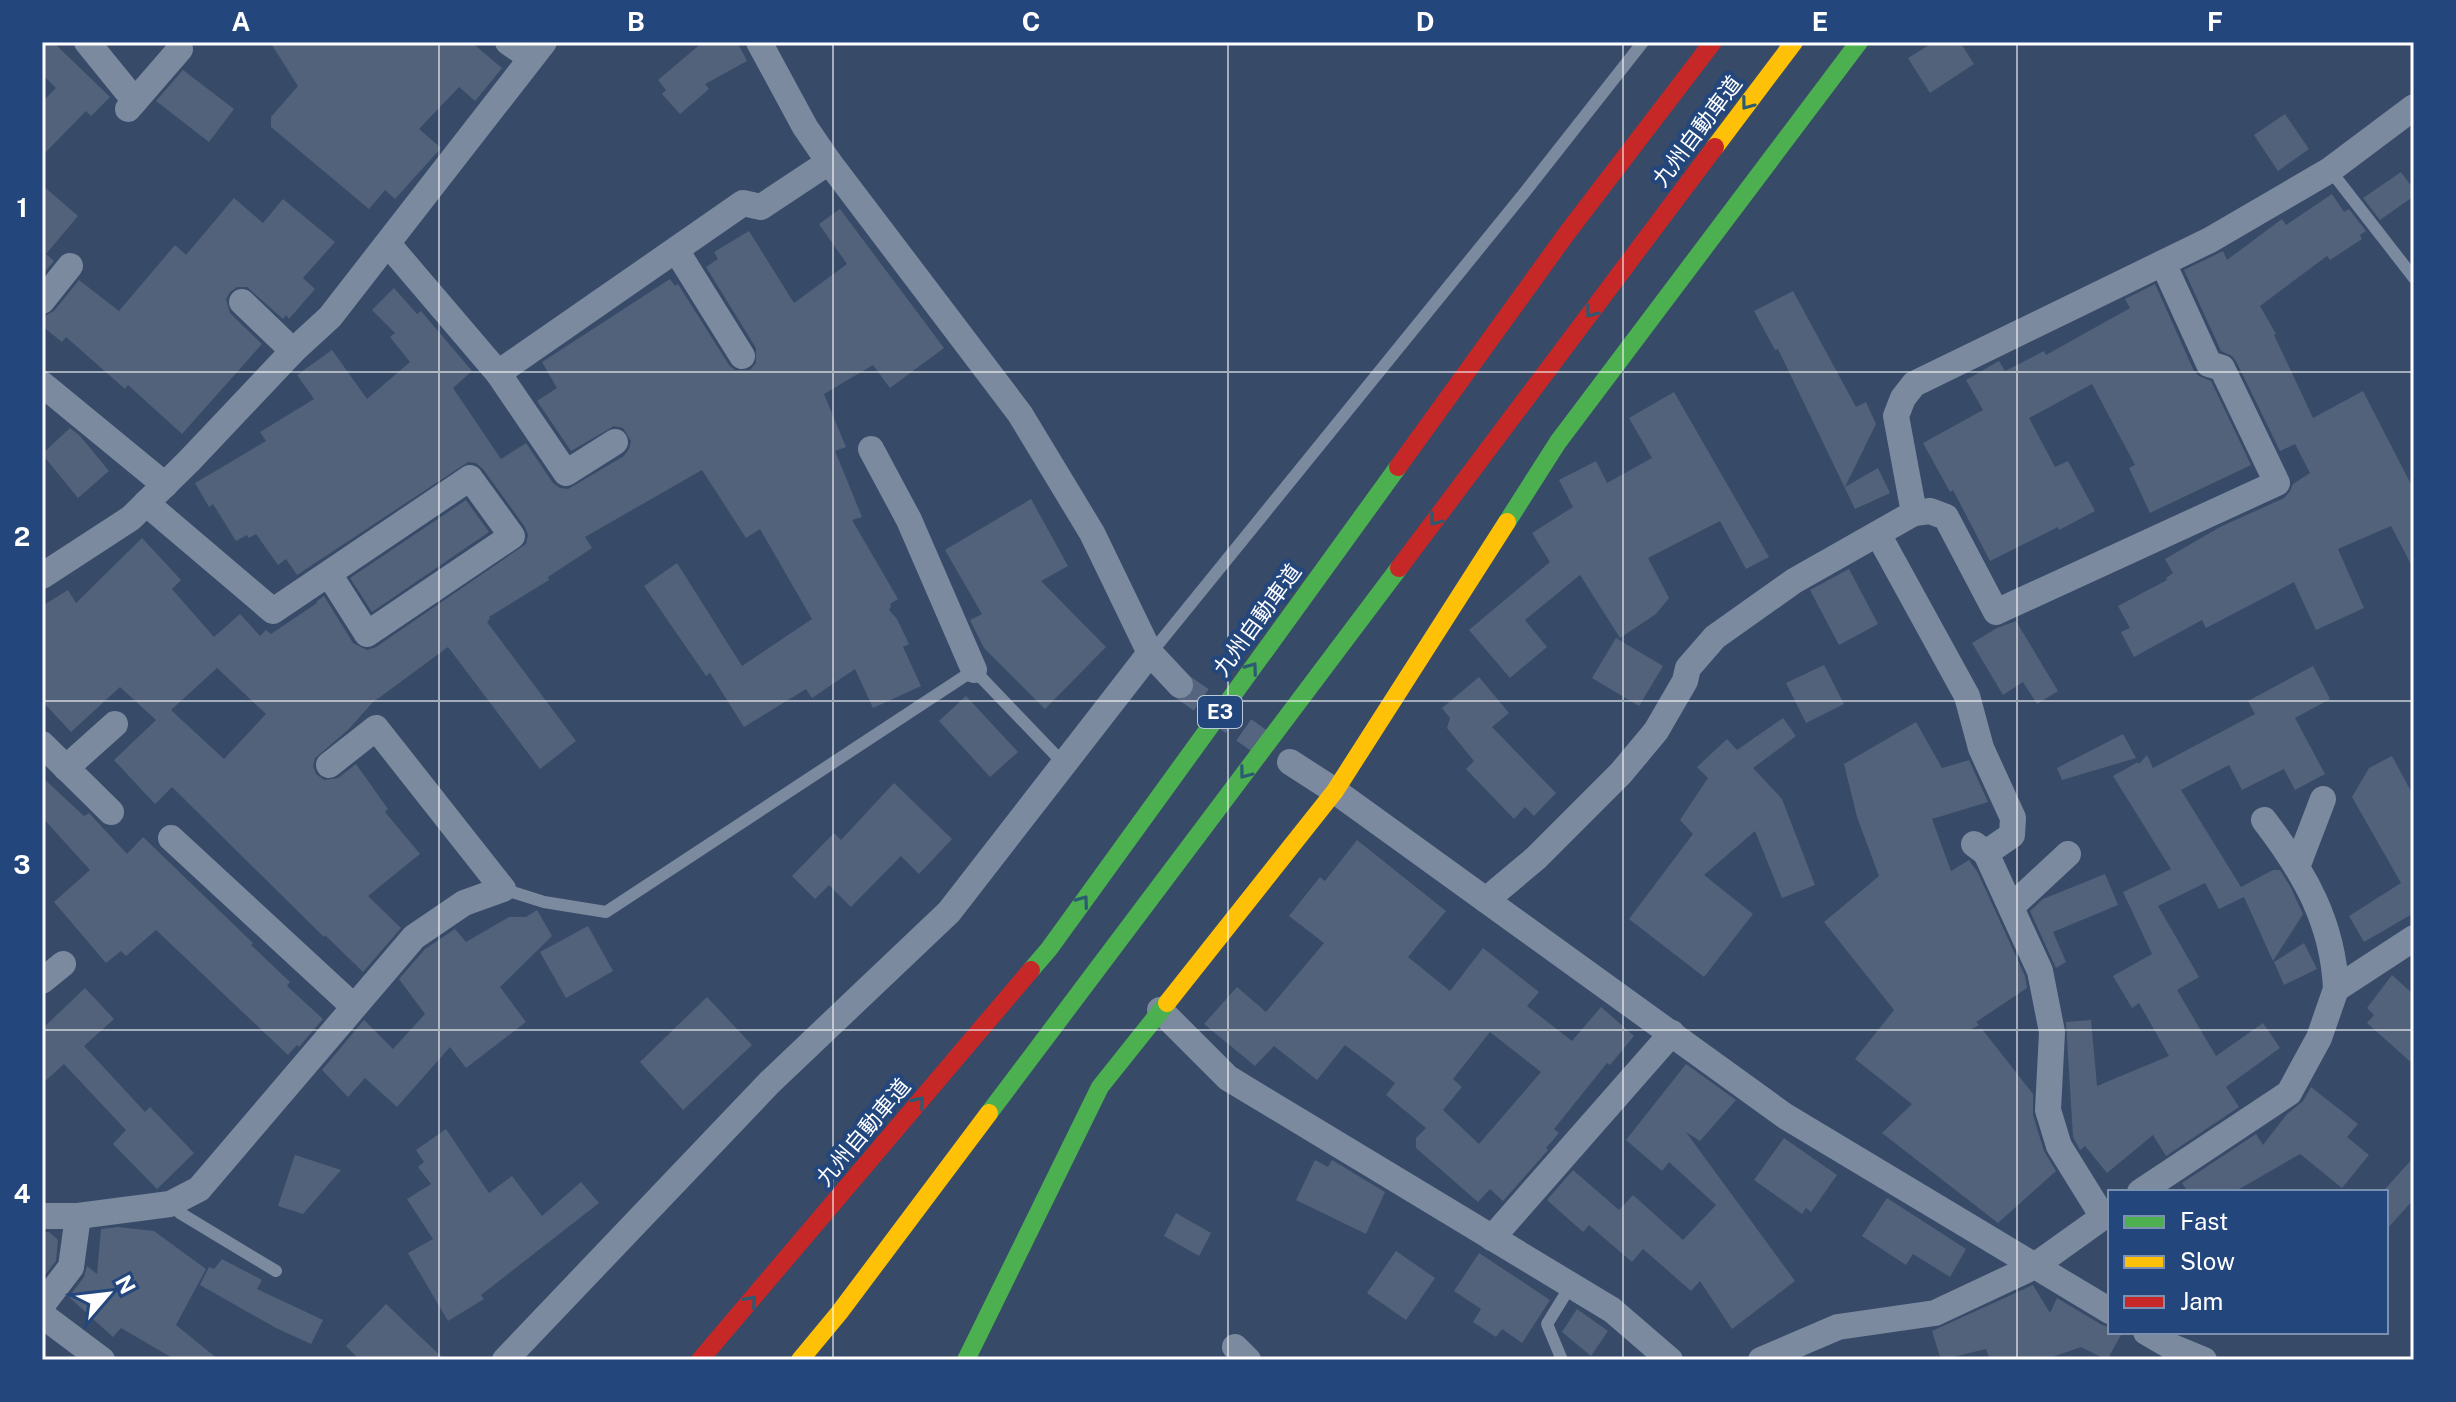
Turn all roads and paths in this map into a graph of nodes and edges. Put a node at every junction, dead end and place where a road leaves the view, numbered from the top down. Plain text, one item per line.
1 (87, 42) edge
2 (508, 42) edge
3 (759, 42) edge
4 (1643, 42) edge
5 (1713, 42) edge
6 (1794, 42) edge
7 (1859, 42) edge
8 (180, 49) dead end
9 (538, 50) edge
10 (2414, 107) edge
11 (829, 162) junction
12 (2330, 170) junction
13 (388, 244) junction
14 (676, 250) junction
15 (2163, 263) junction
16 (70, 266) dead end
17 (2414, 278) edge
18 (42, 301) edge
19 (242, 302) dead end
20 (293, 351) junction
21 (742, 356) dead end
22 (498, 373) junction
23 (42, 384) edge
24 (615, 442) dead end
25 (871, 449) dead end
26 (156, 494) junction
27 (1914, 513) junction
28 (1878, 534) junction
29 (329, 574) junction
30 (42, 576) edge
31 (1150, 653) junction
32 (974, 670) junction
33 (1180, 685) tunnel mouth
34 (115, 724) dead end
35 (42, 744) edge
36 (1290, 762) tunnel mouth
37 (1064, 764) junction
38 (329, 765) dead end
39 (66, 768) junction
40 (1335, 791) junction
41 (2323, 799) dead end
42 (111, 812) dead end
43 (2264, 820) dead end
44 (171, 838) dead end
45 (2068, 854) dead end
46 (2297, 867) junction
47 (503, 889) junction
48 (1486, 900) junction
49 (2011, 907) junction
50 (2414, 938) edge
51 (63, 964) dead end
52 (42, 981) edge
53 (2336, 989) junction
54 (353, 1006) junction
55 (1160, 1010) junction
56 (1672, 1033) junction
57 (2143, 1190) edge
58 (170, 1204) junction
59 (2107, 1214) edge
60 (42, 1216) edge
61 (78, 1216) junction
62 (1492, 1238) junction
63 (2033, 1267) junction
64 (276, 1271) dead end
65 (1571, 1285) junction
66 (42, 1305) edge
67 (2108, 1310) edge
68 (42, 1315) edge
69 (2149, 1334) edge
70 (102, 1360) edge
71 (505, 1360) edge
72 (700, 1360) edge
73 (800, 1360) edge
74 (966, 1360) edge
75 (1562, 1360) edge
76 (1670, 1360) edge
77 (1761, 1360) edge
78 (2204, 1360) edge

1 - 8 street
2 - 9 street
3 - 11 street
4 - 31 lane
72 -> 5 main road, 九州自動車道 / E3
6 -> 73 main road, 九州自動車道 / E3
7 - 40 main road
9 - 13 street
10 - 12 street
11 - 14 street
11 - 31 street
12 - 15 street
12 - 17 lane
13 - 20 street
13 - 22 street
14 - 21 street
14 - 22 street
15 - 27 street
15 - 27 street
16 - 18 street
19 - 20 street
20 - 26 street
22 - 24 street
23 - 26 street
25 - 32 street
26 - 29 street
26 - 30 street
27 - 28 street
28 - 48 street
28 - 49 street
29 - 29 street
31 - 33 street
31 - 37 street
32 - 37 lane
32 - 47 lane
34 - 39 street
35 - 39 street
36 - 40 street
37 - 71 street
38 - 47 street
39 - 42 street
40 - 48 street
40 - 55 main road
41 - 46 street
43 - 46 street
44 - 54 street
45 - 49 street
46 - 53 street
47 - 54 street
48 - 56 street
49 - 59 street
50 - 53 street
51 - 52 street
53 - 57 street
54 - 58 street
55 - 62 street
55 - 74 main road
56 - 62 street
56 - 63 street
58 - 61 street
58 - 64 lane
59 - 63 street
60 - 61 street
61 - 66 street
62 - 65 street
63 - 67 street
63 - 77 street
65 - 75 lane
65 - 76 street
68 - 70 street
69 - 78 street

